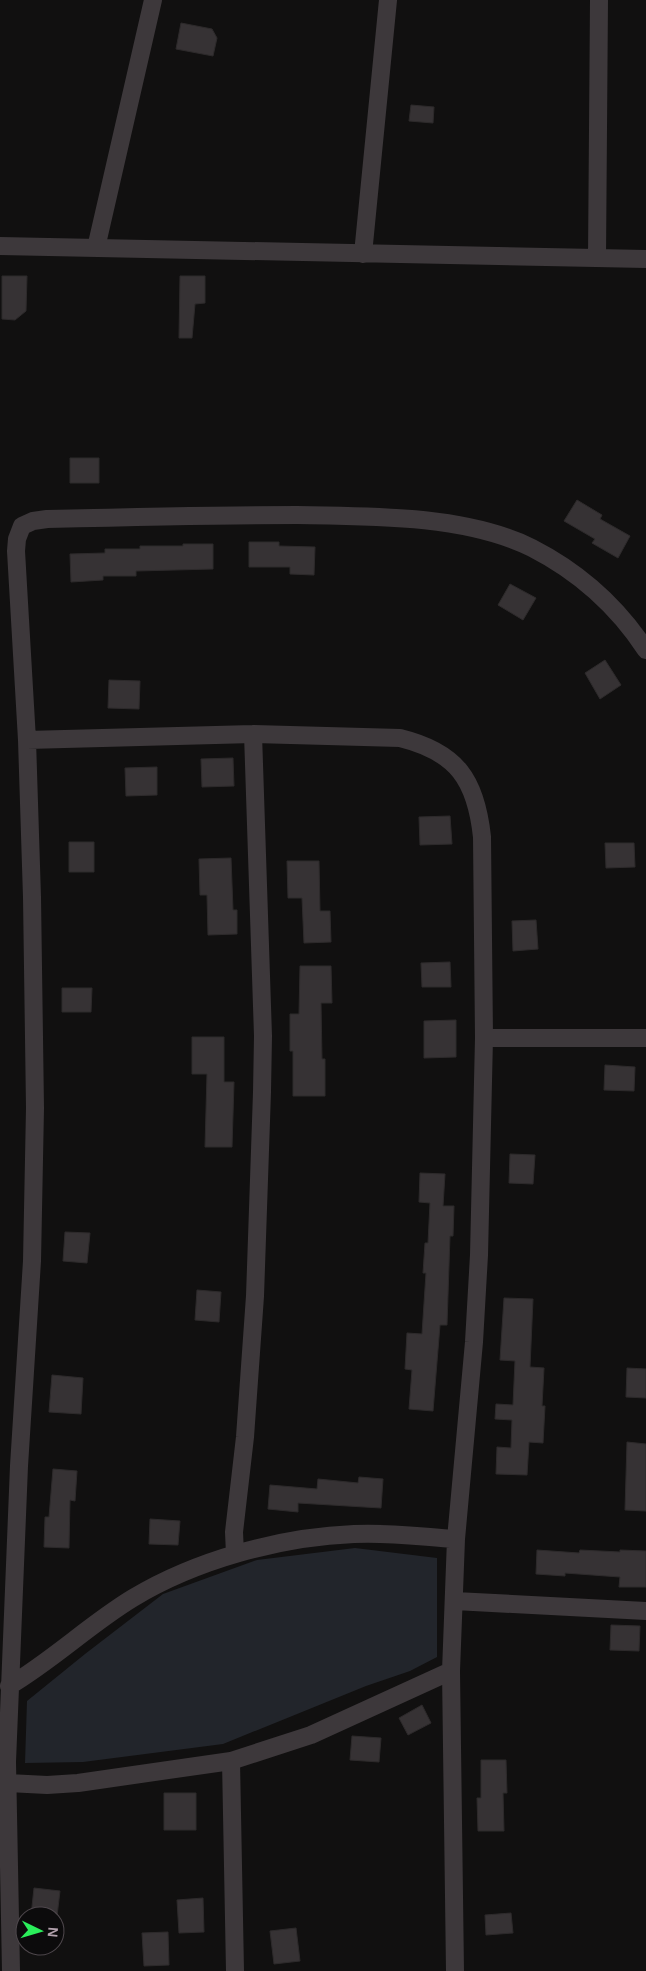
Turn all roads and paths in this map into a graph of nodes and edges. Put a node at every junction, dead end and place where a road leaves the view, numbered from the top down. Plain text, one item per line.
1 (153, 0) edge
2 (388, 0) edge
3 (599, 0) edge
4 (0, 246) edge
5 (96, 248) junction
6 (363, 254) junction
7 (597, 258) junction
8 (646, 260) edge
9 (646, 650) edge
10 (253, 734) junction
11 (27, 740) junction
12 (484, 1038) junction
13 (646, 1038) edge
14 (456, 1539) junction
15 (235, 1554) junction
16 (455, 1601) junction
17 (646, 1611) edge
18 (451, 1671) junction
19 (9, 1686) junction
20 (4, 1721) edge
21 (231, 1761) junction
22 (3, 1762) edge
23 (8, 1783) junction
24 (12, 1971) edge
25 (235, 1971) edge
26 (455, 1971) edge

1 - 5 street
2 - 6 street
3 - 7 street
4 - 5 street
5 - 6 street
6 - 7 street
7 - 8 street
9 - 11 street
10 - 11 street
10 - 12 street
10 - 15 street
11 - 19 street
12 - 13 street
12 - 14 street
14 - 15 street
14 - 16 street
15 - 19 street
16 - 17 street
16 - 18 street
18 - 21 street
18 - 26 street
19 - 20 street
20 - 22 street
21 - 23 street
21 - 25 street
22 - 23 street
23 - 24 street

